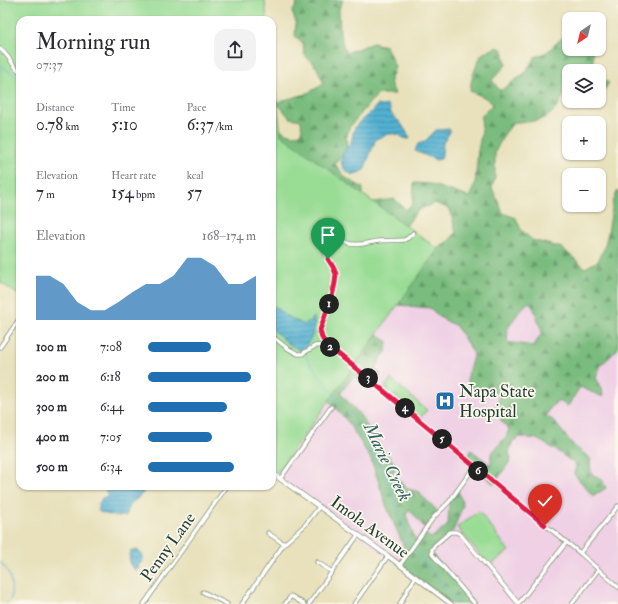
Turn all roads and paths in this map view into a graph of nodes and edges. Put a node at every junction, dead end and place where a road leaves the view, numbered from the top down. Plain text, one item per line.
1 (0, 49) edge
2 (16, 68) edge
3 (413, 233) dead end
4 (16, 324) edge
5 (276, 339) edge
6 (327, 345) junction
7 (0, 347) edge
8 (331, 407) dead end
9 (474, 467) junction
10 (276, 476) edge
11 (280, 479) junction
12 (225, 490) edge
13 (618, 506) edge
14 (319, 507) junction
15 (268, 533) dead end
16 (358, 535) junction
17 (566, 543) junction
18 (284, 544) junction
19 (580, 553) junction
20 (388, 556) junction
21 (317, 562) dead end
22 (400, 565) junction
23 (598, 570) junction
24 (332, 572) junction
25 (416, 577) junction
26 (618, 587) edge
27 (203, 592) dead end
28 (444, 602) edge
29 (144, 604) edge
30 (227, 604) edge
31 (242, 604) edge
32 (285, 604) edge
33 (304, 604) edge
34 (309, 604) edge
35 (354, 604) edge
36 (400, 604) edge
37 (451, 604) edge
38 (475, 604) edge
39 (519, 604) edge
40 (572, 604) edge

1 - 2 street
3 - 6 street
4 - 7 street
5 - 6 street
6 - 9 street
8 - 11 street
9 - 17 street
9 - 22 street
10 - 11 street, Imola Avenue
11 - 14 street, Imola Avenue
12 - 29 street, Penny Lane
13 - 19 street
14 - 16 street, Imola Avenue
14 - 18 street
15 - 18 street
16 - 20 street, Imola Avenue
16 - 24 street
17 - 19 street
17 - 39 street
18 - 31 street
19 - 23 street
20 - 22 street, Imola Avenue
20 - 35 street
21 - 24 street
22 - 25 street, Imola Avenue
23 - 26 street
23 - 40 street
24 - 34 street
25 - 28 street, Imola Avenue
25 - 36 street
27 - 30 street
28 - 37 street, Imola Avenue
32 - 33 street
38 - 39 street

